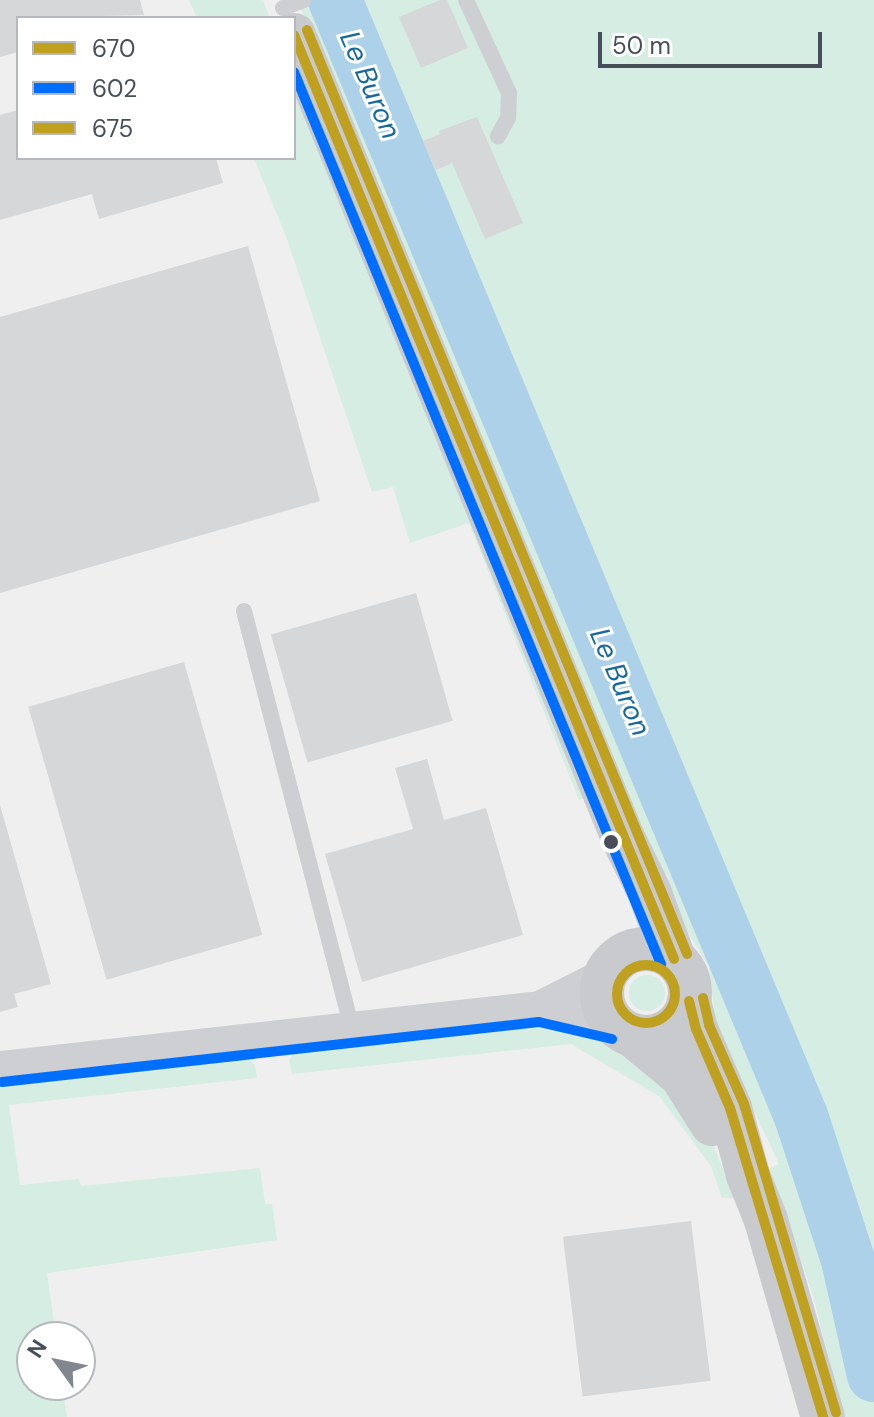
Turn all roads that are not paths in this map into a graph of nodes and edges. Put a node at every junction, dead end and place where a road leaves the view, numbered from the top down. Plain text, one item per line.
1 (466, 0) edge
2 (296, 22) edge
3 (498, 136) dead end
4 (244, 611) dead end
5 (623, 838) junction
6 (674, 959) junction
7 (613, 966) junction
8 (689, 1001) junction
9 (540, 1008) junction
10 (352, 1029) junction
11 (625, 1031) junction
12 (0, 1068) edge
13 (748, 1175) junction
14 (823, 1417) edge

1 - 3 lane
2 - 5 main road
4 - 10 lane
5 - 6 main road
5 - 7 main road
6 - 7 main road
6 - 8 main road
7 - 9 street
7 - 11 main road
8 - 11 main road
8 - 13 main road
9 - 10 street
9 - 11 street
10 - 12 street
11 - 13 main road
13 - 14 main road

